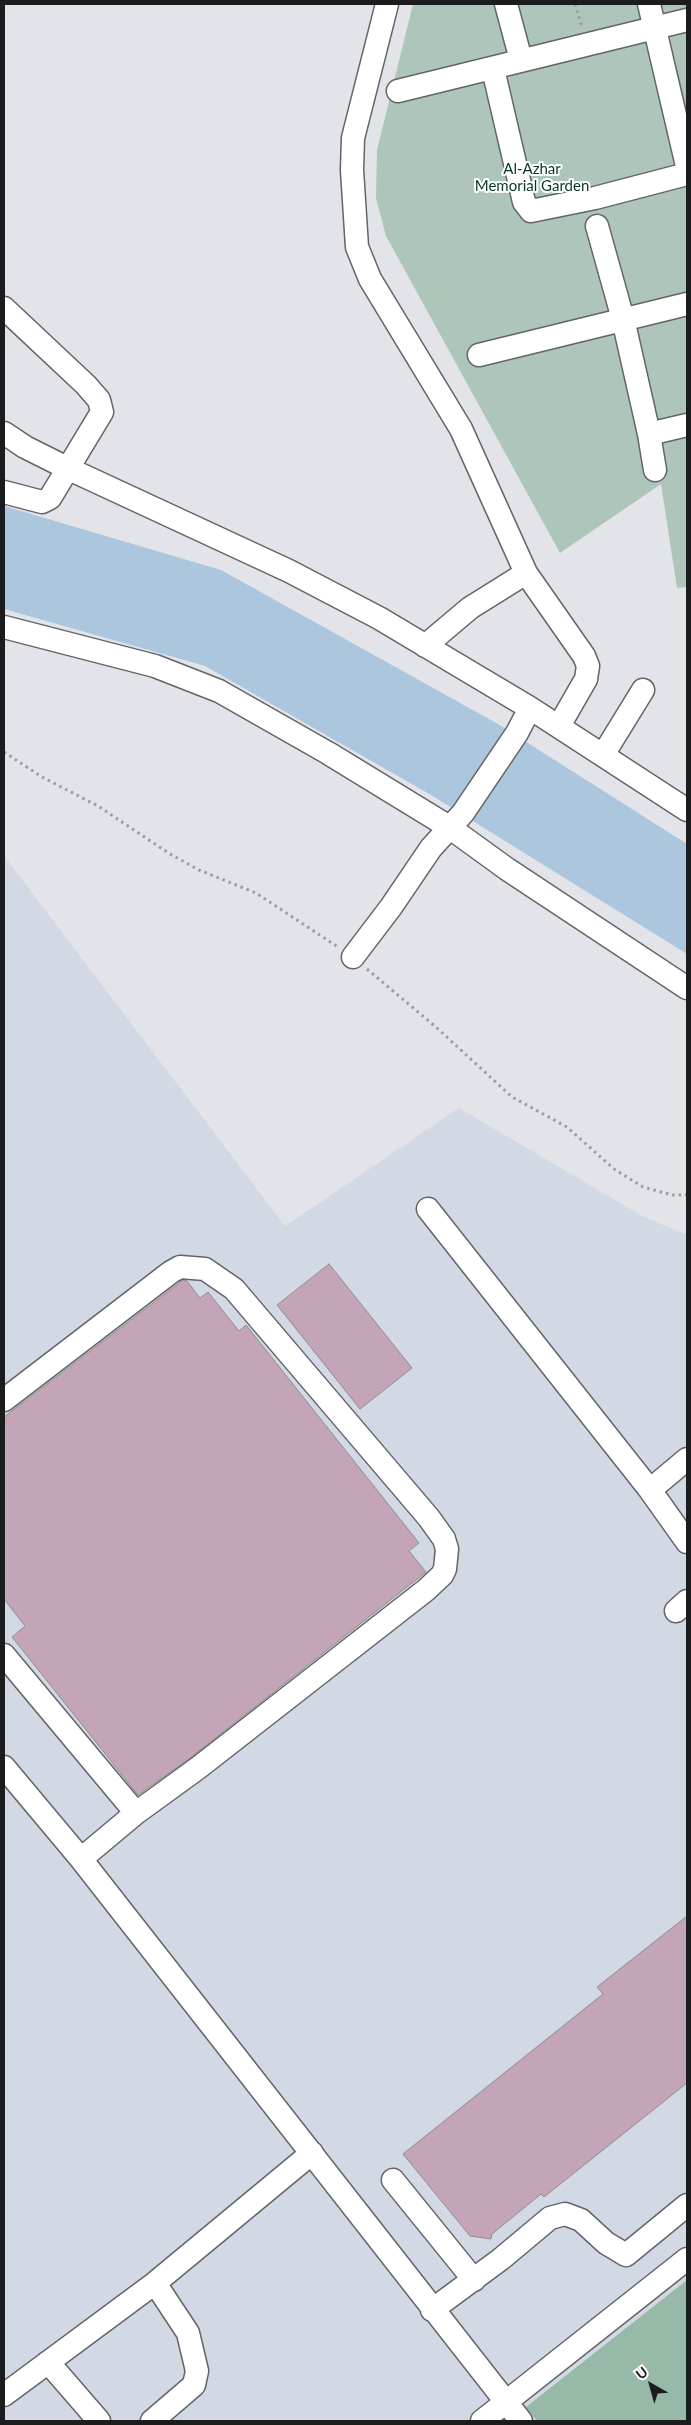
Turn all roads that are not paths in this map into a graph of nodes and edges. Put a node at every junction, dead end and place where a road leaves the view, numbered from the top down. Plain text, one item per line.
1 (387, 4) edge
2 (506, 4) edge
3 (649, 4) edge
4 (687, 20) edge
5 (654, 28) junction
6 (521, 60) junction
7 (493, 69) junction
8 (398, 90) dead end
9 (687, 166) edge
10 (687, 174) edge
11 (597, 226) dead end
12 (687, 304) edge
13 (4, 308) edge
14 (623, 319) junction
15 (479, 354) dead end
16 (687, 425) edge
17 (4, 433) edge
18 (649, 434) junction
19 (68, 469) junction
20 (655, 470) dead end
21 (4, 492) edge
22 (526, 573) junction
23 (4, 627) edge
24 (424, 646) junction
25 (643, 690) dead end
26 (530, 708) junction
27 (559, 726) junction
28 (603, 755) junction
29 (687, 810) edge
30 (456, 820) junction
31 (353, 957) road end
32 (687, 988) edge
33 (428, 1209) dead end
34 (4, 1400) edge
35 (687, 1459) edge
36 (650, 1490) junction
37 (687, 1542) edge
38 (4, 1654) edge
39 (4, 1768) edge
40 (136, 1812) junction
41 (81, 1859) junction
42 (312, 2153) junction
43 (393, 2180) dead end
44 (687, 2205) edge
45 (687, 2259) edge
46 (474, 2280) junction
47 (155, 2283) junction
48 (432, 2310) junction
49 (48, 2362) junction
50 (4, 2395) edge
51 (506, 2403) junction
52 (99, 2421) edge
53 (152, 2421) edge
54 (482, 2421) edge
55 (520, 2421) edge

1 - 22 street
2 - 6 street
3 - 5 street
4 - 5 street
5 - 6 street
5 - 9 street
6 - 7 street
7 - 8 street
7 - 10 street
11 - 14 street
12 - 14 street
13 - 19 street
14 - 15 street
14 - 18 street
16 - 18 street
17 - 19 street
18 - 20 street
19 - 21 street
19 - 24 street
22 - 24 street
22 - 27 street
23 - 30 street
24 - 26 street
25 - 28 street
26 - 27 street
26 - 30 street
27 - 28 street
28 - 29 street
30 - 31 street
30 - 32 street
33 - 36 street
34 - 40 street
35 - 36 street
36 - 37 street
38 - 40 street
39 - 41 street
40 - 41 street
41 - 42 street
42 - 47 street
42 - 48 street
43 - 46 street
44 - 46 street
45 - 51 street
46 - 48 street
47 - 49 street
47 - 53 street
48 - 51 street
49 - 50 street
49 - 52 street
51 - 54 street
51 - 55 street

